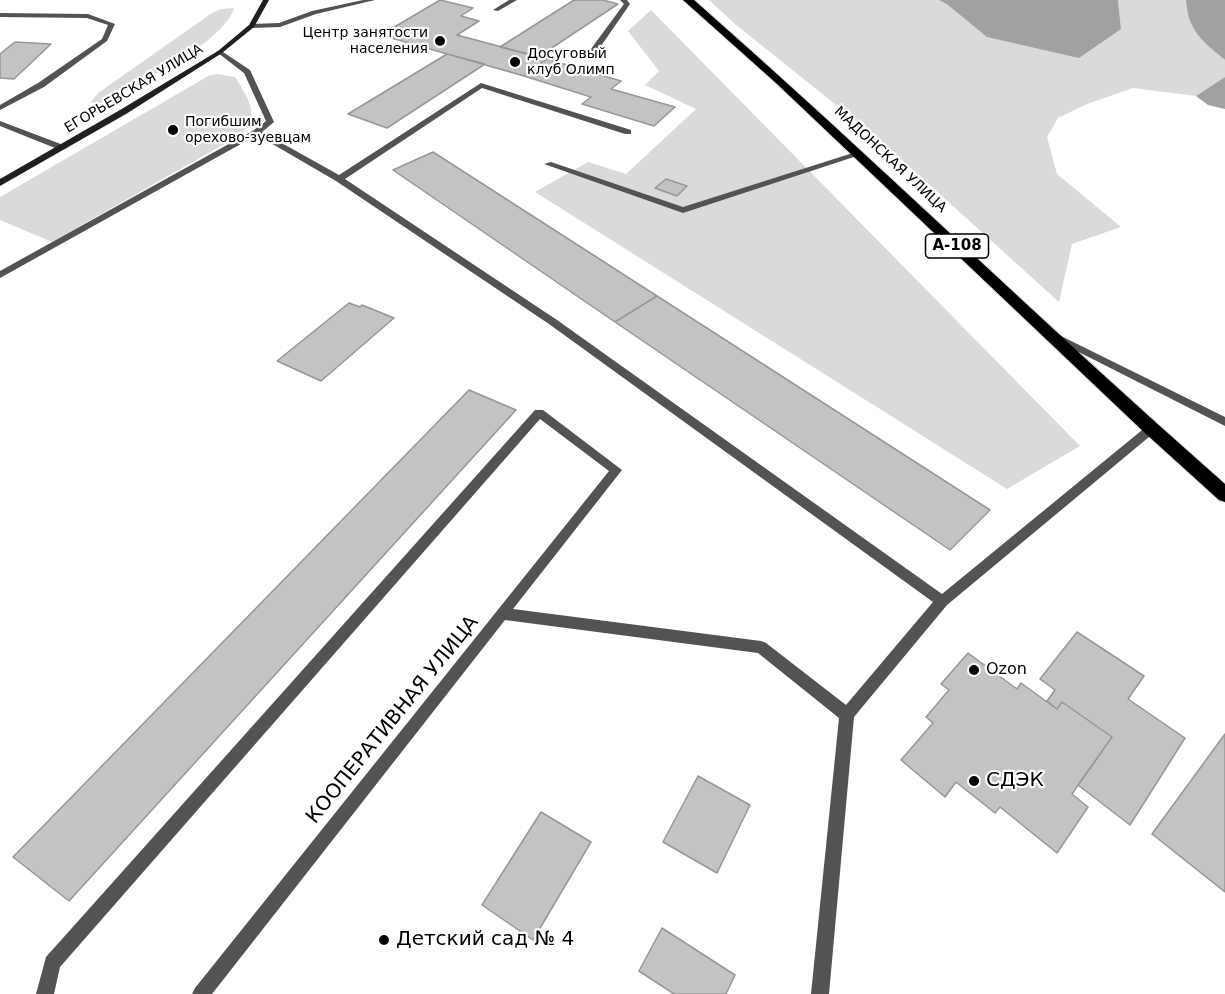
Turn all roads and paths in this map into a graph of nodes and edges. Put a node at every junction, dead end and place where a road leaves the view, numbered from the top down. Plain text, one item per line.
1 (266, 0) edge
2 (372, 0) edge
3 (514, 0) edge
4 (623, 0) edge
5 (688, 0) edge
6 (496, 10) dead end
7 (0, 15) edge
8 (252, 26) junction
9 (220, 52) junction
10 (590, 57) dead end
11 (0, 108) edge
12 (0, 123) edge
13 (257, 132) junction
14 (628, 132) dead end
15 (63, 148) junction
16 (859, 154) junction
17 (548, 164) dead end
18 (339, 179) junction
19 (0, 183) edge
20 (0, 274) edge
21 (1050, 333) junction
22 (1225, 422) edge
23 (1150, 429) junction
24 (1225, 495) edge
25 (942, 601) junction
26 (505, 614) junction
27 (847, 715) junction
28 (45, 994) edge
29 (201, 994) edge
30 (820, 994) edge

1 - 8 main road, ЕГОРЬЕВСКАЯ УЛИЦА
2 - 8 lane
3 - 6 lane
4 - 10 lane
5 - 16 highway, МАДОНСКАЯ УЛИЦА / А-108
7 - 11 lane
8 - 9 main road, ЕГОРЬЕВСКАЯ УЛИЦА
9 - 13 lane
9 - 15 main road, ЕГОРЬЕВСКАЯ УЛИЦА
12 - 15 lane
13 - 18 lane
13 - 20 lane
14 - 18 lane
15 - 19 main road, ЕГОРЬЕВСКАЯ УЛИЦА
16 - 17 lane
16 - 21 highway, МАДОНСКАЯ УЛИЦА / А-108
18 - 25 lane
21 - 22 lane
21 - 23 highway, МАДОНСКАЯ УЛИЦА / А-108
23 - 24 highway, МАДОНСКАЯ УЛИЦА / А-108
23 - 25 lane
25 - 27 lane
26 - 27 lane
26 - 28 lane, КООПЕРАТИВНАЯ УЛИЦА
26 - 29 lane, КООПЕРАТИВНАЯ УЛИЦА
27 - 30 lane

